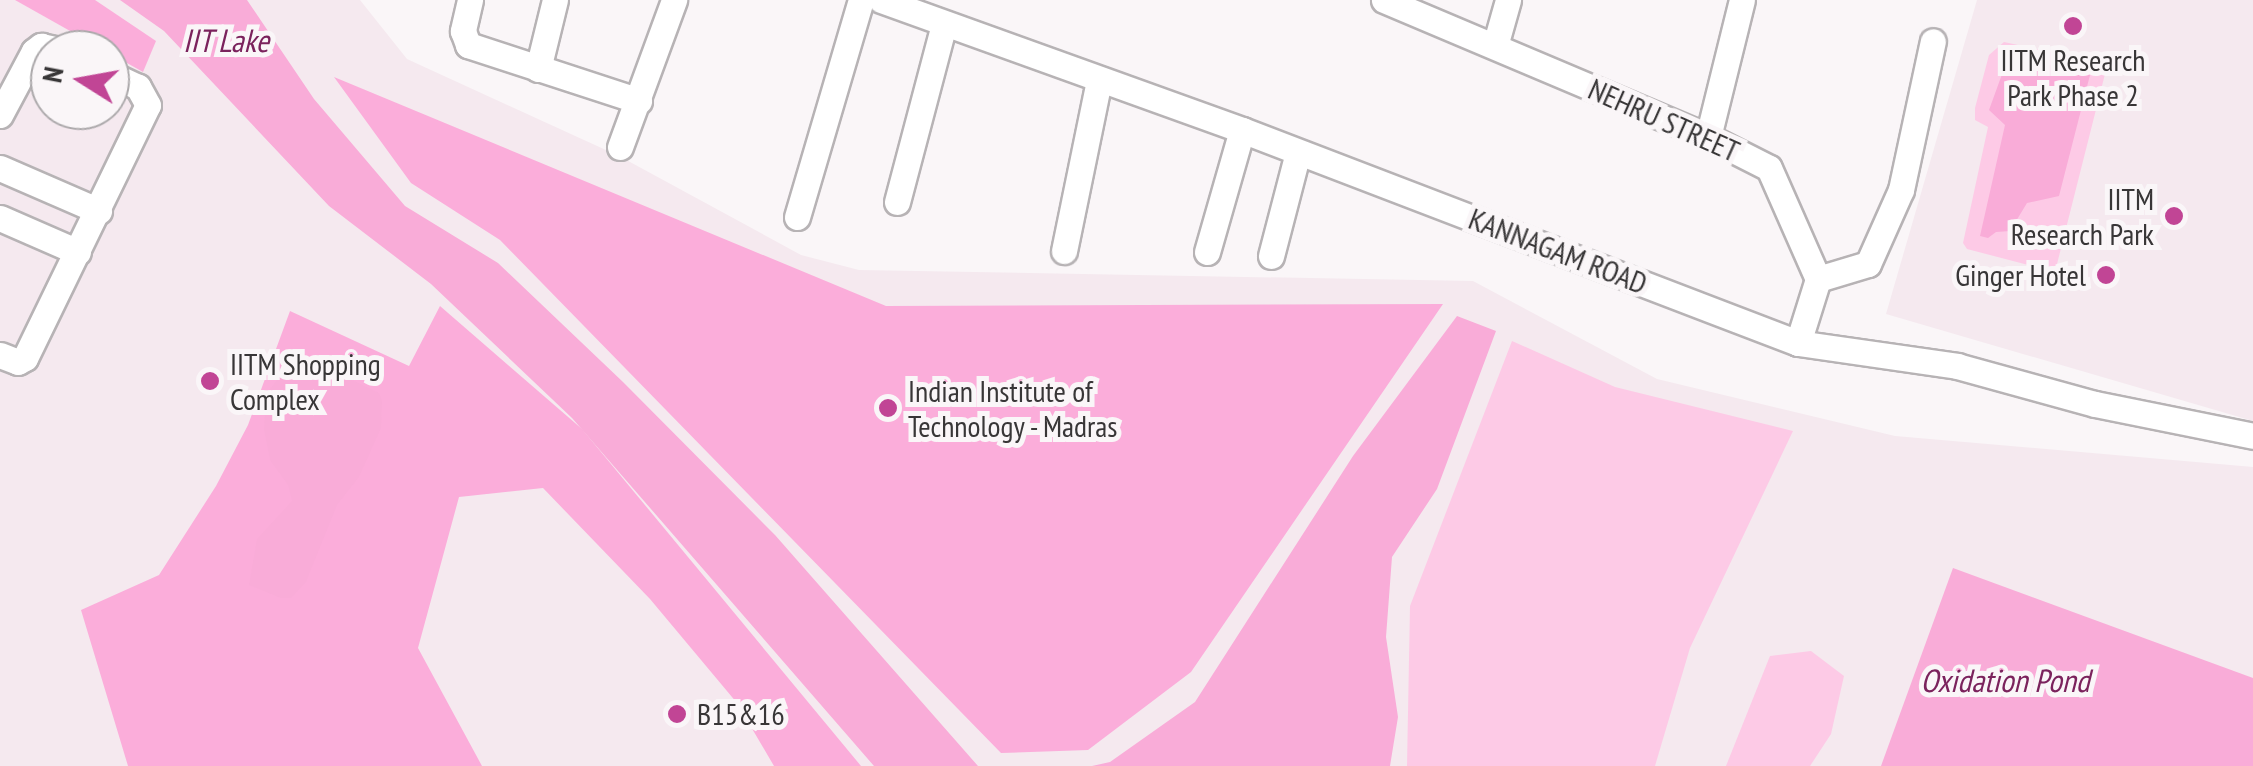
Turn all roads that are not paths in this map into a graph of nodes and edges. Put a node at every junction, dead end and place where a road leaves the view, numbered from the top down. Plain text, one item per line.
1 (470, 0) edge
2 (555, 0) edge
3 (674, 0) edge
4 (861, 0) edge
5 (881, 0) edge
6 (1384, 0) edge
7 (1508, 0) edge
8 (1742, 0) edge
9 (944, 24) junction
10 (1933, 42) dead end
11 (1496, 46) junction
12 (30, 59) edge
13 (538, 69) junction
14 (1099, 80) junction
15 (130, 83) edge
16 (639, 101) junction
17 (0, 115) edge
18 (1242, 130) junction
19 (1708, 137) junction
20 (620, 147) dead end
21 (1298, 152) junction
22 (0, 168) edge
23 (897, 202) dead end
24 (99, 211) junction
25 (798, 217) dead end
26 (0, 218) edge
27 (1064, 251) dead end
28 (78, 252) junction
29 (1207, 252) dead end
30 (1270, 256) dead end
31 (1818, 279) junction
32 (1798, 342) junction
33 (0, 355) edge
34 (2253, 436) edge

1 - 13 street
2 - 13 street
3 - 16 street
4 - 25 street
5 - 9 street, KANNAGAM ROAD
6 - 11 street, NEHRU STREET
7 - 11 street
8 - 19 street
9 - 14 street, KANNAGAM ROAD
9 - 23 street
10 - 31 street
11 - 19 street, NEHRU STREET
12 - 17 street
13 - 16 street
14 - 18 street, KANNAGAM ROAD
14 - 27 street
15 - 24 street
16 - 20 street
18 - 21 street, KANNAGAM ROAD
18 - 29 street
19 - 31 street, NEHRU STREET
21 - 30 street
21 - 32 street, KANNAGAM ROAD
22 - 24 street
24 - 28 street
26 - 28 street
28 - 33 street
31 - 32 street
32 - 34 street, KANNAGAM ROAD

